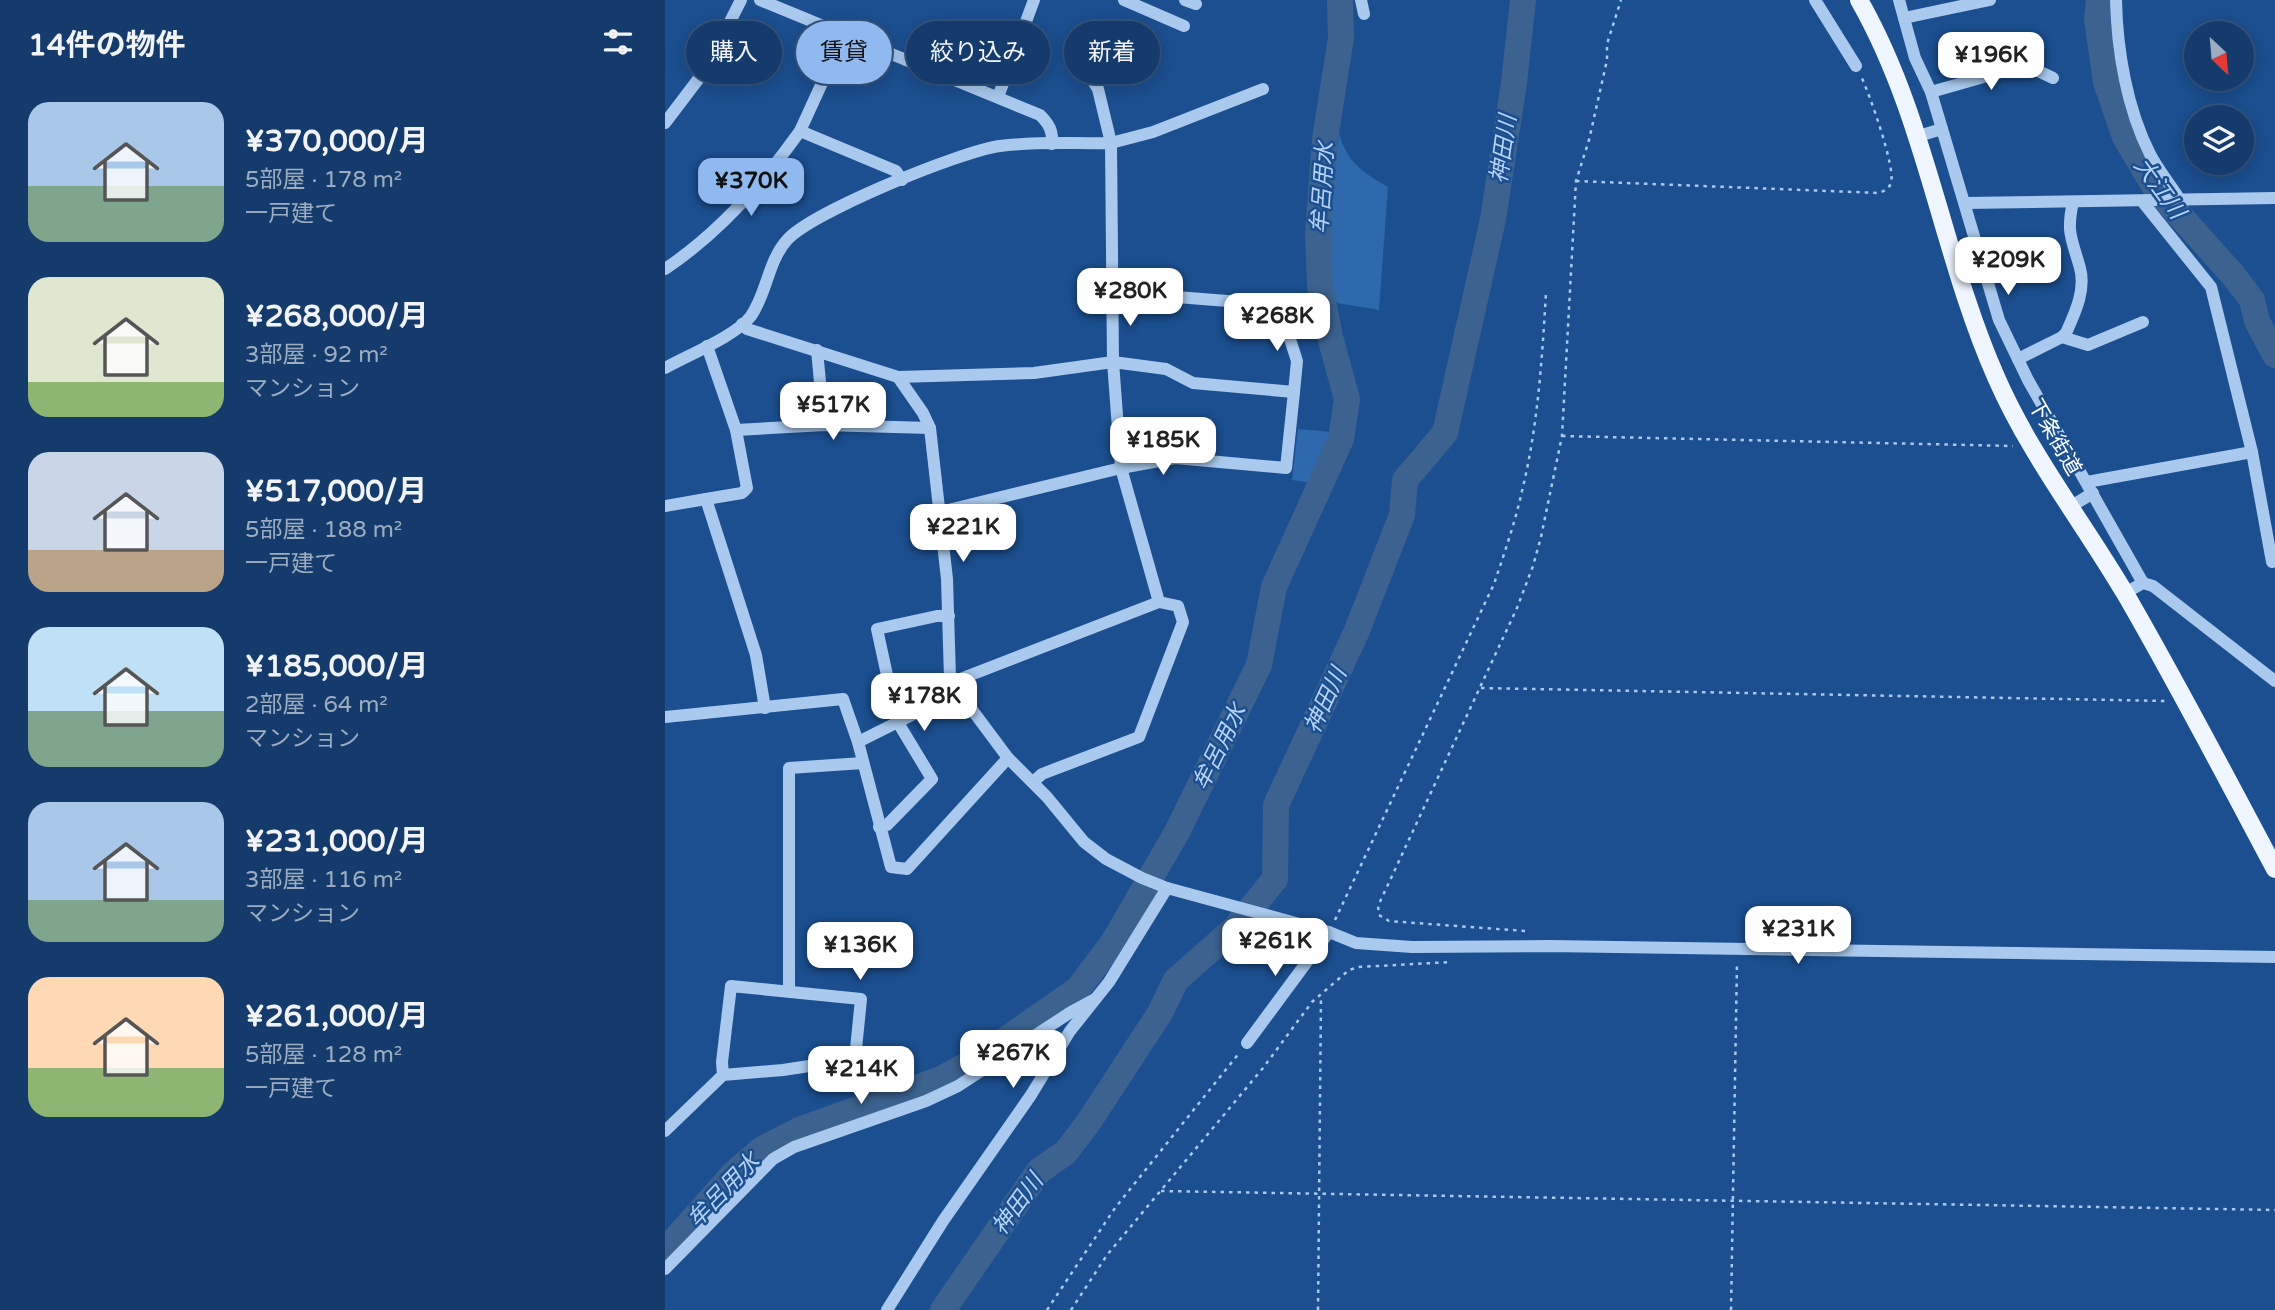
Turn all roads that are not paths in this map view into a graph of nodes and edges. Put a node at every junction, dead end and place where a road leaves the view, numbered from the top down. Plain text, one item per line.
1 (741, 0) edge
2 (760, 0) edge
3 (1034, 0) edge
4 (1124, 0) edge
5 (1361, 0) edge
6 (1815, 0) edge
7 (1859, 0) edge
8 (1899, 0) edge
9 (1990, 0) edge
10 (2116, 0) edge
11 (1364, 14) dead end
12 (1904, 18) junction
13 (810, 21) edge
14 (1184, 26) dead end
15 (892, 54) edge
16 (1856, 66) road end
17 (2053, 78) dead end
18 (822, 84) edge
19 (1095, 84) edge
20 (1263, 89) dead end
21 (1931, 92) junction
22 (998, 97) junction
23 (665, 123) edge
24 (1942, 129) junction
25 (800, 131) junction
26 (1915, 136) junction
27 (1052, 144) junction
28 (1111, 144) junction
29 (902, 180) junction
30 (2275, 198) edge
31 (2180, 200) junction
32 (2142, 201) junction
33 (2073, 202) junction
34 (1965, 203) junction
35 (665, 269) edge
36 (1113, 292) junction
37 (2143, 322) dead end
38 (742, 324) junction
39 (2062, 337) junction
40 (707, 346) junction
41 (817, 350) junction
42 (2018, 359) junction
43 (1113, 362) junction
44 (666, 366) edge
45 (898, 377) junction
46 (1294, 392) junction
47 (824, 425) junction
48 (930, 428) junction
49 (736, 430) junction
50 (2252, 452) junction
51 (1121, 468) junction
52 (2090, 487) junction
53 (706, 499) junction
54 (665, 506) edge
55 (2070, 507) junction
56 (940, 512) junction
57 (2272, 562) dead end
58 (2143, 583) junction
59 (2125, 593) junction
60 (1159, 602) junction
61 (949, 616) junction
62 (955, 681) junction
63 (2275, 681) edge
64 (765, 708) junction
65 (665, 717) edge
66 (897, 721) junction
67 (858, 742) junction
68 (1008, 758) junction
69 (863, 763) junction
70 (1033, 782) junction
71 (879, 827) junction
72 (2275, 869) edge
73 (1165, 887) junction
74 (1326, 931) junction
75 (2275, 957) edge
76 (789, 991) junction
77 (1095, 999) junction
78 (1247, 1043) road end
79 (723, 1074) junction
80 (665, 1131) edge
81 (665, 1269) edge
82 (887, 1310) edge

1 - 23 street
2 - 13 street
3 - 22 street
4 - 14 street
5 - 11 street
6 - 16 street
7 - 26 main road, 下条街道
8 - 12 street
9 - 12 street
10 - 31 street
12 - 21 street
15 - 22 street
17 - 21 street
18 - 25 street
19 - 28 street
20 - 28 street
21 - 24 street
22 - 27 street
24 - 26 street
24 - 34 street
25 - 29 street
25 - 35 street
26 - 55 main road, 下条街道
27 - 28 street
27 - 29 street
28 - 36 street
29 - 38 street
30 - 31 street
31 - 32 street
32 - 33 street
32 - 50 street
33 - 34 street
33 - 39 street
34 - 42 street
36 - 43 street
36 - 46 street
37 - 39 street
38 - 40 street
38 - 41 street
39 - 42 street
40 - 44 street
40 - 49 street
41 - 45 street
41 - 47 street
42 - 52 street
43 - 45 street
43 - 46 street
43 - 51 street
45 - 48 street
46 - 51 street
47 - 48 street
47 - 49 street
48 - 56 street
49 - 53 street
50 - 52 street
50 - 57 street
51 - 56 street
51 - 60 street
52 - 55 street
52 - 58 street
53 - 54 street
53 - 64 street
55 - 59 main road, 下条街道
56 - 61 street
58 - 59 street
58 - 63 street
59 - 72 main road, 下条街道
60 - 62 street
60 - 70 street
61 - 62 street
61 - 66 street
62 - 66 street
62 - 68 street
64 - 65 street
64 - 67 street
66 - 67 street
66 - 71 street
67 - 69 street
68 - 70 street
68 - 71 street
69 - 71 street
69 - 76 street
70 - 73 street
73 - 74 street
73 - 77 street
74 - 75 street
74 - 78 street
76 - 79 street
76 - 79 street
77 - 81 street
77 - 82 street
79 - 80 street

